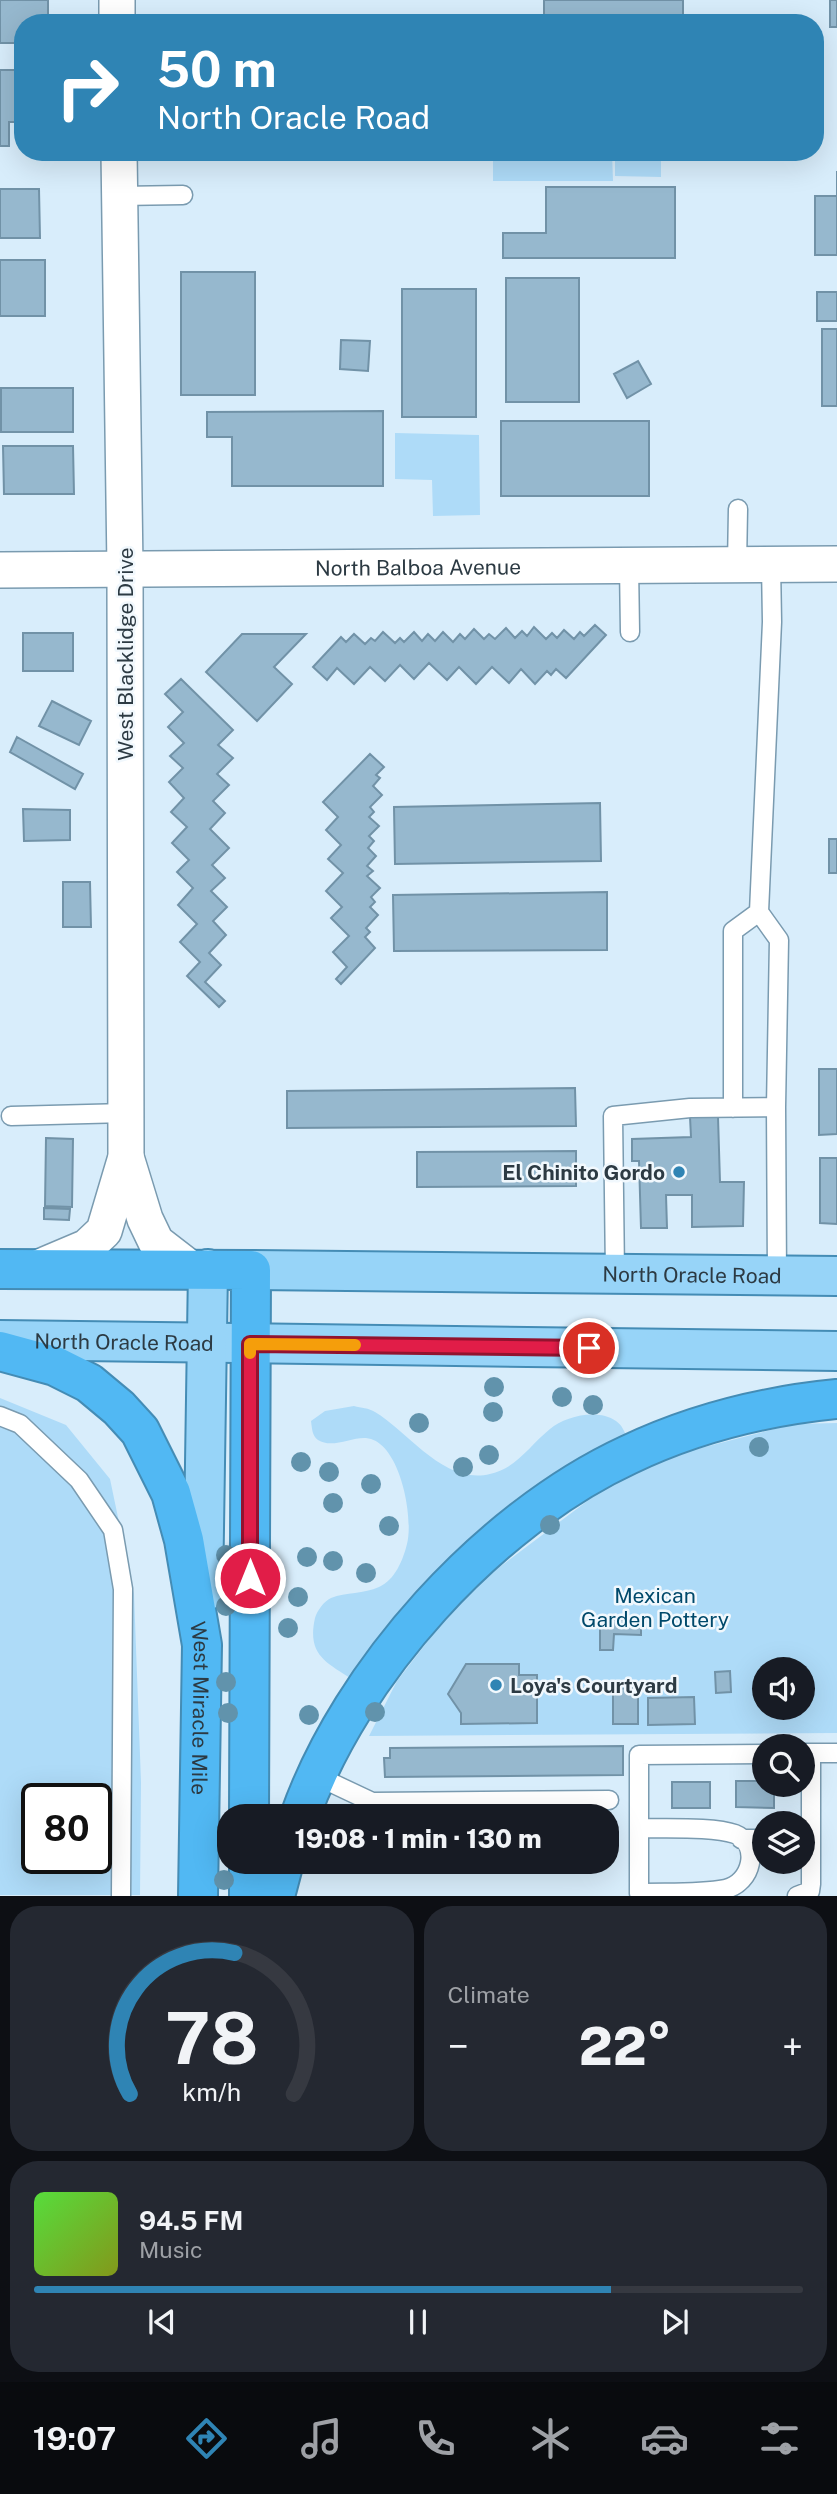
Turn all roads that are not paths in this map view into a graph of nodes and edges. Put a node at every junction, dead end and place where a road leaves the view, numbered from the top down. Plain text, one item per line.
1 (119, 161) edge
2 (119, 195) junction
3 (183, 195) dead end
4 (738, 509) dead end
5 (754, 564) junction
6 (837, 564) edge
7 (629, 565) junction
8 (125, 568) junction
9 (0, 570) edge
10 (630, 632) dead end
11 (759, 912) junction
12 (733, 1108) junction
13 (776, 1108) junction
14 (126, 1113) junction
15 (10, 1116) dead end
16 (126, 1157) junction
17 (18, 1269) edge
18 (200, 1269) junction
19 (251, 1270) junction
20 (615, 1274) junction
21 (777, 1276) junction
22 (837, 1276) edge
23 (0, 1340) edge
24 (206, 1344) junction
25 (250, 1344) junction
26 (837, 1351) edge
27 (0, 1352) edge
28 (837, 1399) edge
29 (0, 1416) edge
30 (202, 1644) junction
31 (815, 1753) edge
32 (837, 1753) edge
33 (752, 1754) edge
34 (317, 1776) junction
35 (609, 1800) dead end
36 (249, 1804) edge
37 (305, 1804) edge
38 (639, 1828) junction
39 (741, 1839) junction
40 (752, 1839) edge
41 (249, 1874) edge
42 (281, 1874) edge
43 (809, 1874) edge
44 (639, 1894) edge
45 (121, 1895) edge
46 (198, 1895) edge
47 (249, 1895) edge
48 (275, 1895) edge
49 (797, 1895) edge

1 - 2 street, West Blacklidge Drive
2 - 3 lane
2 - 8 street, West Blacklidge Drive
4 - 5 lane
5 - 6 street, North Balboa Avenue
5 - 7 street, North Balboa Avenue
5 - 11 lane
7 - 8 street, North Balboa Avenue
7 - 10 lane
8 - 9 street, North Balboa Avenue
8 - 14 street, West Blacklidge Drive
11 - 12 lane
11 - 13 lane
12 - 13 lane
12 - 20 lane
13 - 21 lane
14 - 15 lane
14 - 16 street, West Blacklidge Drive
16 - 17 street
16 - 18 street
17 - 18 highway, North Oracle Road
18 - 19 highway, North Oracle Road
18 - 24 main road, West Miracle Mile
19 - 20 main road, North Oracle Road
19 - 25 highway
20 - 21 main road, North Oracle Road
21 - 22 main road, North Oracle Road
23 - 24 main road, North Oracle Road
24 - 25 main road, North Oracle Road
24 - 30 main road, West Miracle Mile
25 - 26 main road, North Oracle Road
25 - 36 highway
27 - 30 highway
28 - 34 highway
29 - 45 lane
30 - 46 highway, West Miracle Mile
31 - 32 lane
33 - 38 lane
34 - 35 lane
34 - 37 highway
38 - 39 lane
38 - 44 lane
39 - 40 lane
39 - 44 lane
41 - 47 highway
42 - 48 highway
43 - 49 lane

